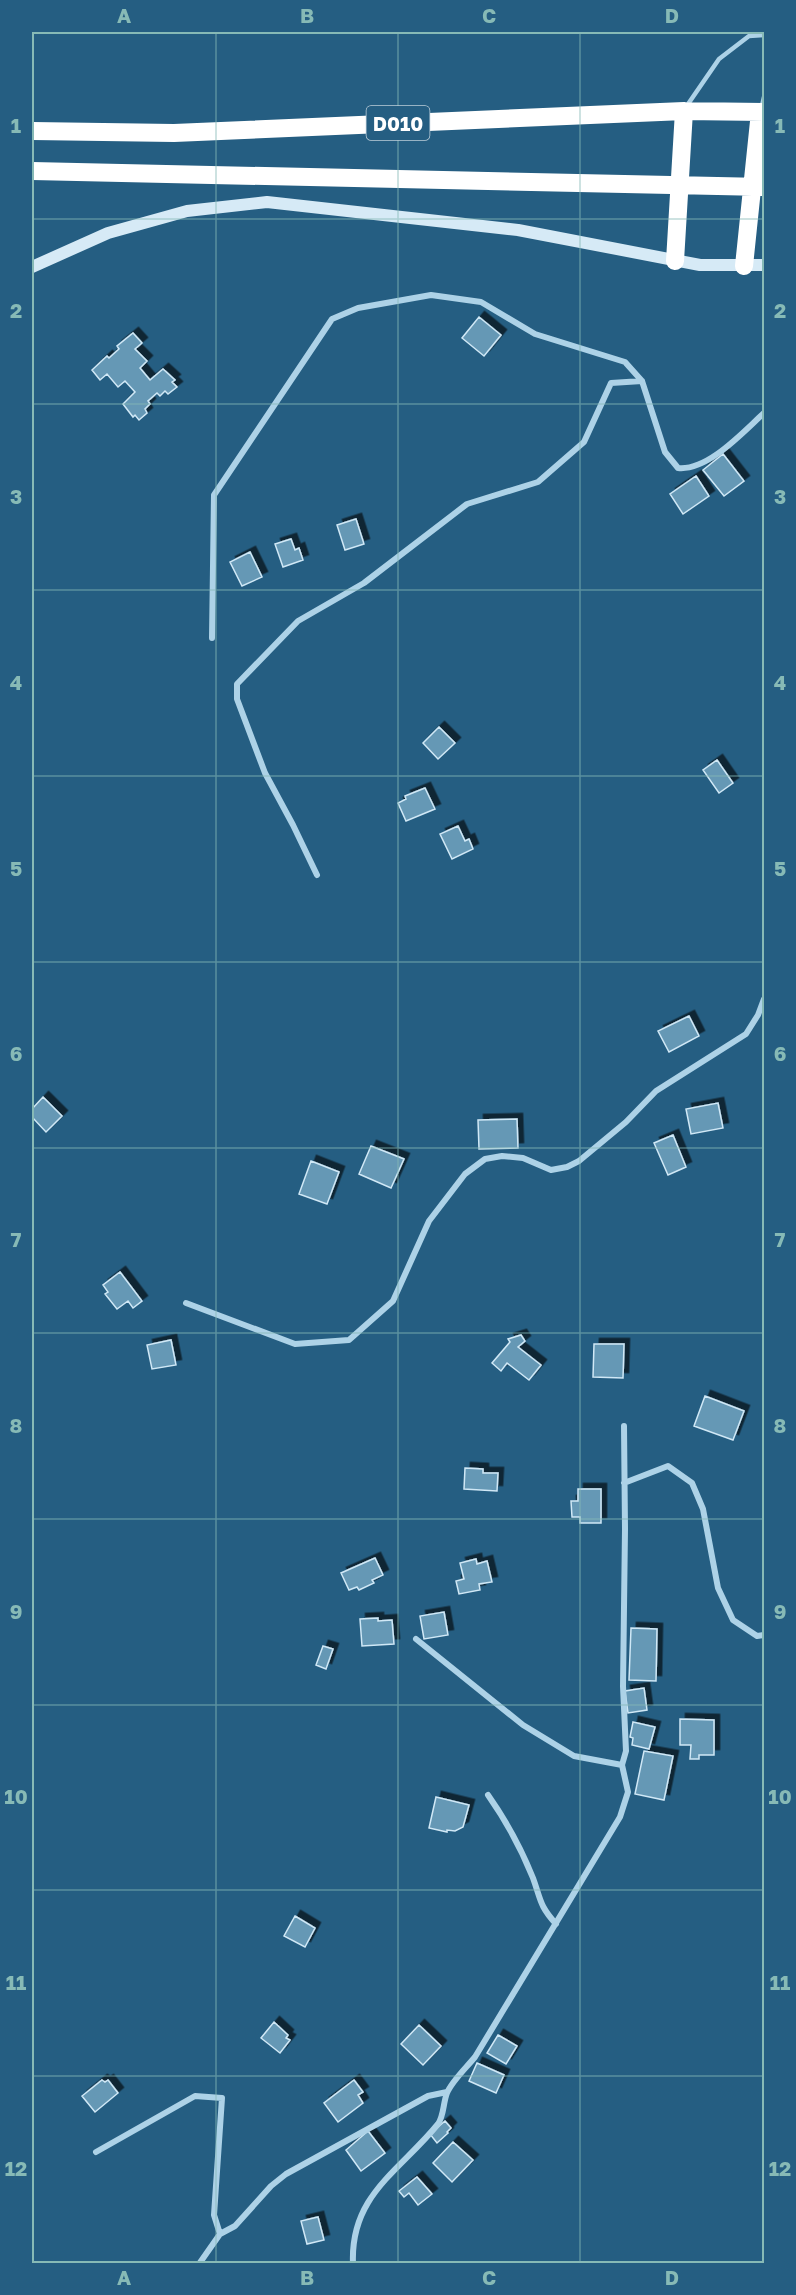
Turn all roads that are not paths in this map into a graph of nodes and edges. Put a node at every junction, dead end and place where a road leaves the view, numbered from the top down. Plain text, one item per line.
1 (765, 35) edge
2 (763, 107) edge
3 (684, 111) junction
4 (32, 130) edge
5 (32, 171) edge
6 (681, 185) junction
7 (759, 187) edge
8 (675, 261) junction
9 (765, 265) edge
10 (744, 266) junction
11 (32, 267) edge
12 (642, 381) junction
13 (765, 413) edge
14 (212, 638) dead end
15 (317, 875) dead end
16 (765, 999) edge
17 (186, 1303) dead end
18 (624, 1426) dead end
19 (624, 1483) junction
20 (765, 1635) edge
21 (416, 1639) dead end
22 (622, 1765) junction
23 (488, 1795) dead end
24 (556, 1924) junction
25 (447, 2092) junction
26 (96, 2152) dead end
27 (220, 2234) junction
28 (199, 2264) edge
29 (353, 2264) edge

1 - 3 lane
2 - 3 highway, D010
2 - 7 highway
3 - 4 highway, D010
3 - 6 highway
5 - 6 highway
6 - 7 highway
6 - 8 highway
7 - 10 highway
8 - 10 street
8 - 11 street
9 - 10 street
12 - 13 street
12 - 14 street
12 - 15 street
16 - 17 street
18 - 19 street
19 - 20 street
19 - 22 street
21 - 22 street
22 - 24 street
23 - 24 street
24 - 25 street
25 - 27 street
25 - 29 street
26 - 27 street
27 - 28 street

